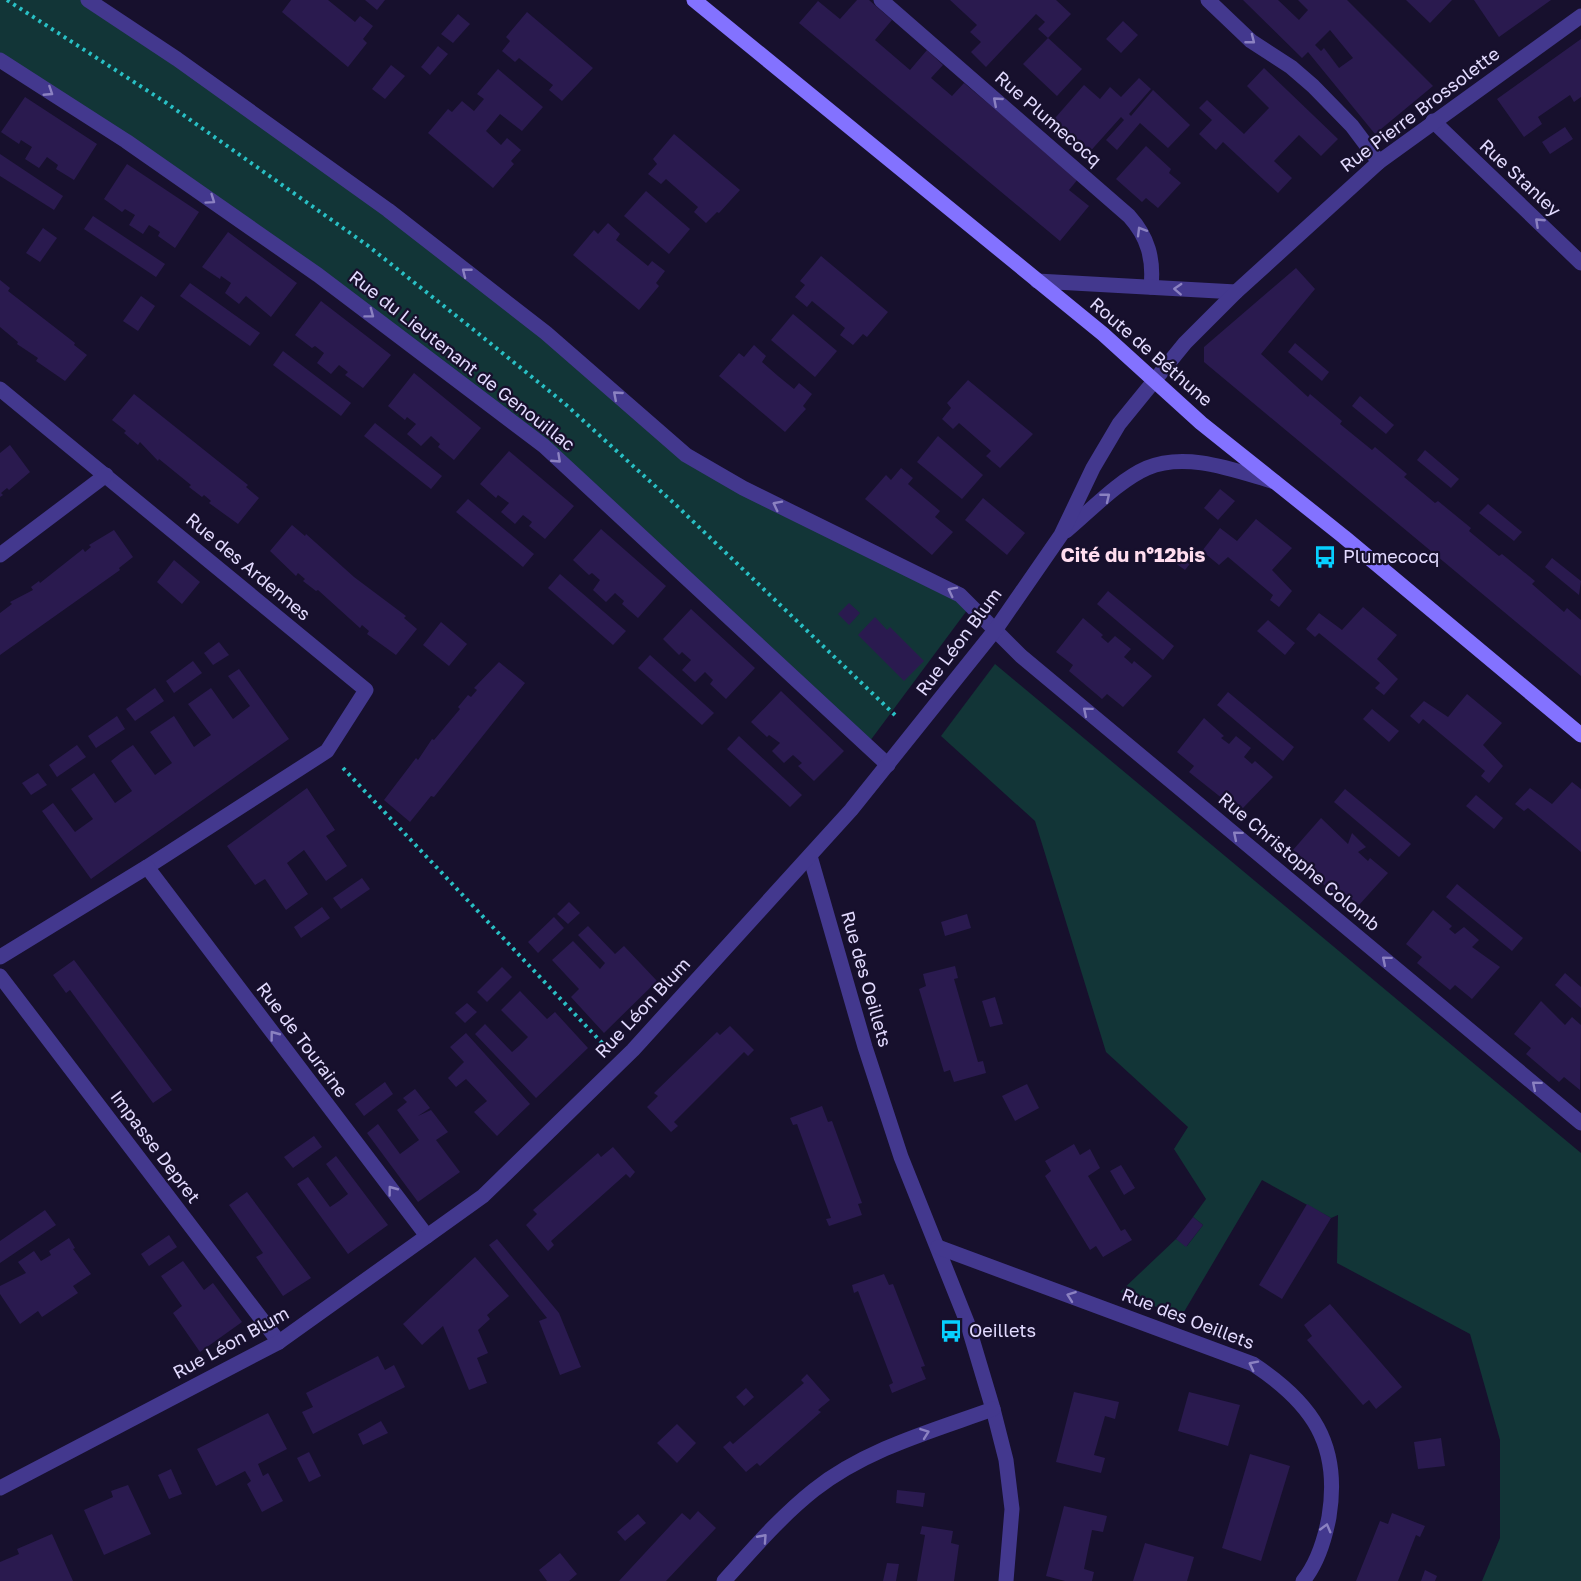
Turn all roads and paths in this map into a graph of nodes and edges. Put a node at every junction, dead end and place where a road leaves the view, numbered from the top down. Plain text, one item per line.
1 (8, 0) edge
2 (88, 0) edge
3 (694, 0) edge
4 (881, 0) edge
5 (1208, 0) edge
6 (1581, 15) edge
7 (0, 60) edge
8 (1433, 121) junction
9 (1378, 162) junction
10 (1581, 262) edge
11 (1037, 281) junction
12 (1152, 287) junction
13 (1236, 292) junction
14 (1154, 383) junction
15 (0, 389) edge
16 (106, 475) junction
17 (1275, 482) junction
18 (1061, 535) junction
19 (0, 555) edge
20 (996, 629) junction
21 (915, 731) junction
22 (1581, 735) edge
23 (327, 750) junction
24 (888, 765) junction
25 (810, 856) junction
26 (147, 867) junction
27 (0, 957) edge
28 (0, 976) edge
29 (620, 1062) junction
30 (1581, 1123) edge
31 (427, 1236) junction
32 (938, 1247) junction
33 (279, 1342) junction
34 (993, 1408) junction
35 (0, 1488) edge
36 (724, 1581) edge
37 (1006, 1581) edge
38 (1303, 1581) edge

1 - 21 path
20 -> 2 street
3 - 11 main road, Route de Béthune
12 -> 4 street, Rue Plumecocq
5 -> 9 street
6 - 8 street, Rue Pierre Brossolette
7 -> 24 street, Rue du Lieutenant de Genouillac
8 - 9 street, Rue Pierre Brossolette
10 -> 8 street, Rue Stanley
9 - 13 street, Rue Pierre Brossolette
11 - 12 street
11 - 14 main road, Route de Béthune
13 -> 12 street
13 - 14 street, Rue Pierre Brossolette
14 - 17 main road, Route de Béthune
14 - 18 street, Rue Léon Blum
15 - 16 street, Rue des Ardennes
16 - 19 street
16 - 23 street, Rue des Ardennes
18 -> 17 street
17 - 22 main road, Route de Béthune
18 - 20 street, Rue Léon Blum
20 - 21 street, Rue Léon Blum
30 -> 20 street, Rue Christophe Colomb
21 - 24 street, Rue Léon Blum
23 - 26 street
23 - 29 path
24 - 25 street, Rue Léon Blum
25 - 29 street, Rue Léon Blum
25 - 32 street, Rue des Oeillets
26 - 27 street
31 -> 26 street, Rue de Touraine
28 - 33 street, Impasse Depret
29 - 31 street, Rue Léon Blum
31 - 33 street, Rue Léon Blum
32 - 34 street, Rue des Oeillets
38 -> 32 street, Rue des Oeillets
33 - 35 street, Rue Léon Blum
36 -> 34 street
34 - 37 street, Rue des Oeillets

